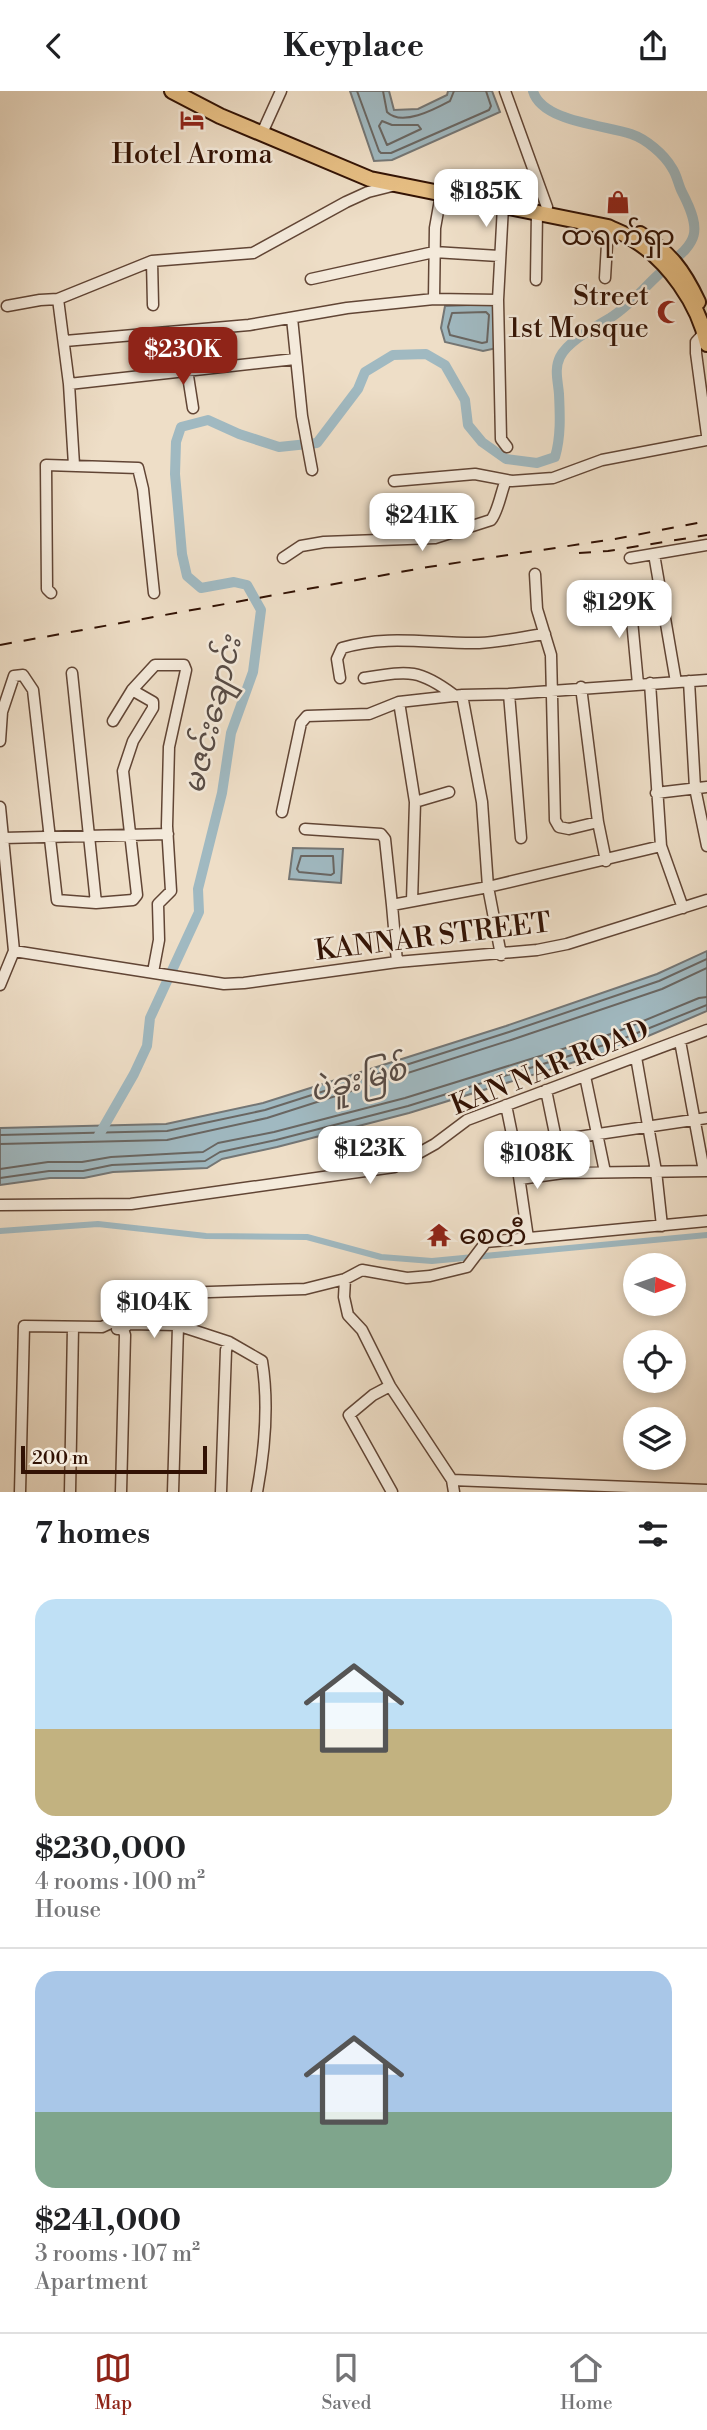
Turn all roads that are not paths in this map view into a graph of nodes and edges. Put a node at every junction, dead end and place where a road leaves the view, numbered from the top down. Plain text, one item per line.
1 (172, 91) edge
2 (187, 91) edge
3 (281, 91) edge
4 (505, 91) edge
5 (264, 130) junction
6 (393, 185) junction
7 (441, 190) junction
8 (503, 206) junction
9 (542, 210) junction
10 (608, 227) junction
11 (656, 250) junction
12 (434, 252) junction
13 (499, 255) junction
14 (152, 261) junction
15 (672, 266) junction
16 (605, 278) dead end
17 (311, 279) dead end
18 (536, 280) dead end
19 (700, 290) edge
20 (58, 299) junction
21 (434, 299) junction
22 (498, 300) junction
23 (153, 305) dead end
24 (7, 306) dead end
25 (292, 318) junction
26 (181, 331) junction
27 (707, 336) edge
28 (65, 341) junction
29 (295, 359) junction
30 (187, 371) junction
31 (69, 384) junction
32 (193, 408) dead end
33 (707, 437) edge
34 (508, 447) dead end
35 (74, 465) junction
36 (313, 470) dead end
37 (506, 480) junction
38 (394, 481) dead end
39 (707, 545) edge
40 (654, 554) junction
41 (283, 558) dead end
42 (630, 558) dead end
43 (535, 574) dead end
44 (51, 593) dead end
45 (154, 593) dead end
46 (598, 598) dead end
47 (545, 634) junction
48 (72, 673) dead end
49 (340, 678) dead end
50 (364, 678) dead end
51 (707, 680) edge
52 (689, 681) junction
53 (676, 682) junction
54 (650, 683) junction
55 (638, 684) junction
56 (581, 687) junction
57 (551, 689) junction
58 (132, 690) junction
59 (509, 694) junction
60 (458, 695) junction
61 (399, 702) junction
62 (114, 721) dead end
63 (0, 741) edge
64 (707, 787) edge
65 (695, 788) junction
66 (449, 792) dead end
67 (656, 793) junction
68 (415, 802) junction
69 (0, 807) edge
70 (282, 812) dead end
71 (598, 822) junction
72 (305, 829) dead end
73 (168, 834) junction
74 (89, 835) junction
75 (129, 836) junction
76 (51, 837) junction
77 (3, 838) junction
78 (521, 838) dead end
79 (661, 846) junction
80 (707, 846) edge
81 (606, 861) junction
82 (4, 887) edge
83 (488, 887) junction
84 (707, 900) edge
85 (412, 901) junction
86 (96, 902) junction
87 (392, 905) junction
88 (683, 908) junction
89 (14, 951) junction
90 (500, 955) junction
91 (397, 962) junction
92 (156, 972) junction
93 (0, 985) edge
94 (707, 1031) edge
95 (680, 1041) junction
96 (636, 1057) junction
97 (585, 1076) junction
98 (546, 1090) junction
99 (506, 1105) junction
100 (707, 1118) edge
101 (695, 1119) junction
102 (648, 1126) junction
103 (598, 1134) junction
104 (558, 1140) junction
105 (515, 1149) junction
106 (656, 1171) junction
107 (705, 1171) edge
108 (563, 1173) junction
109 (605, 1173) junction
110 (520, 1179) junction
111 (0, 1205) edge
112 (707, 1221) edge
113 (662, 1226) junction
114 (528, 1238) junction
115 (345, 1279) junction
116 (179, 1293) junction
117 (177, 1325) junction
118 (73, 1327) junction
119 (102, 1327) junction
120 (123, 1329) junction
121 (229, 1342) junction
122 (390, 1386) junction
123 (452, 1480) junction
124 (622, 1489) edge
125 (707, 1490) edge
126 (20, 1492) edge
127 (70, 1492) edge
128 (121, 1492) edge
129 (173, 1492) edge
130 (221, 1492) edge
131 (257, 1492) edge
132 (392, 1492) edge
133 (454, 1492) edge

1 - 5 highway
2 - 5 highway
3 - 5 street
4 - 9 street
5 - 6 highway
5 - 7 highway
6 - 7 highway
6 - 14 street
7 - 8 highway
7 - 9 highway
7 - 12 street
8 - 9 highway
8 - 13 street
9 - 10 highway
9 - 11 highway
9 - 18 street
10 - 11 highway
10 - 16 street
11 - 15 highway
12 - 13 street
12 - 17 street
12 - 21 street
13 - 22 street
14 - 20 street
14 - 23 street
15 - 19 highway
15 - 27 highway
19 - 27 highway
20 - 24 street
20 - 28 street
21 - 22 street
21 - 25 street
22 - 34 street
25 - 26 street
25 - 29 street
26 - 28 street
26 - 30 street
27 - 33 street
28 - 31 street
29 - 30 street
29 - 36 street
30 - 31 street
30 - 32 street
31 - 35 street
33 - 37 street
35 - 44 street
35 - 45 street
37 - 38 street
37 - 41 street
39 - 40 street
40 - 42 street
40 - 53 street
43 - 47 street
46 - 55 street
47 - 49 street
47 - 57 street
48 - 74 street
50 - 60 street
51 - 52 street
52 - 53 street
52 - 65 street
53 - 54 street
54 - 55 street
54 - 67 street
55 - 56 street
56 - 57 street
56 - 71 street
57 - 59 street
57 - 71 street
58 - 62 street
58 - 73 street
58 - 75 street
59 - 60 street
59 - 78 street
60 - 61 street
60 - 83 street
61 - 68 street
61 - 70 street
63 - 76 street
64 - 65 street
65 - 67 street
65 - 80 street
66 - 68 street
67 - 79 street
68 - 85 street
69 - 77 street
71 - 81 street
72 - 87 street
73 - 75 street
73 - 92 street
74 - 75 street
74 - 76 street
74 - 86 street
75 - 86 street
76 - 77 street
76 - 86 street
77 - 82 street
79 - 81 street
79 - 88 street
81 - 83 street
82 - 89 street
83 - 85 street
83 - 90 street
84 - 88 street, KANNAR STREET
85 - 87 street
87 - 91 street
88 - 90 street, KANNAR STREET
89 - 92 street, KANNAR STREET
89 - 93 street
90 - 91 street, KANNAR STREET
91 - 92 street, KANNAR STREET
94 - 95 street, KAN NAR ROAD
95 - 96 street, KAN NAR ROAD
95 - 101 street
96 - 97 street, KAN NAR ROAD
96 - 102 street
97 - 98 street, KAN NAR ROAD
97 - 103 street
98 - 99 street, KAN NAR ROAD
98 - 104 street
99 - 105 street
99 - 111 street, KAN NAR ROAD
100 - 101 street
101 - 102 street
101 - 107 street
102 - 103 street
102 - 106 street
103 - 104 street
103 - 109 street
104 - 105 street
104 - 108 street
105 - 110 street
106 - 107 street
106 - 109 street
106 - 113 street
108 - 109 street
108 - 110 street
110 - 114 street
112 - 113 street
113 - 114 street
114 - 115 street
115 - 116 street
115 - 122 street
116 - 117 street
116 - 119 street
117 - 120 street
117 - 121 street
117 - 129 street
118 - 119 street
118 - 126 street
118 - 127 street
119 - 120 street
120 - 128 street
121 - 130 street
121 - 131 street
122 - 123 street
122 - 132 street
123 - 124 street
123 - 133 street
124 - 125 street

